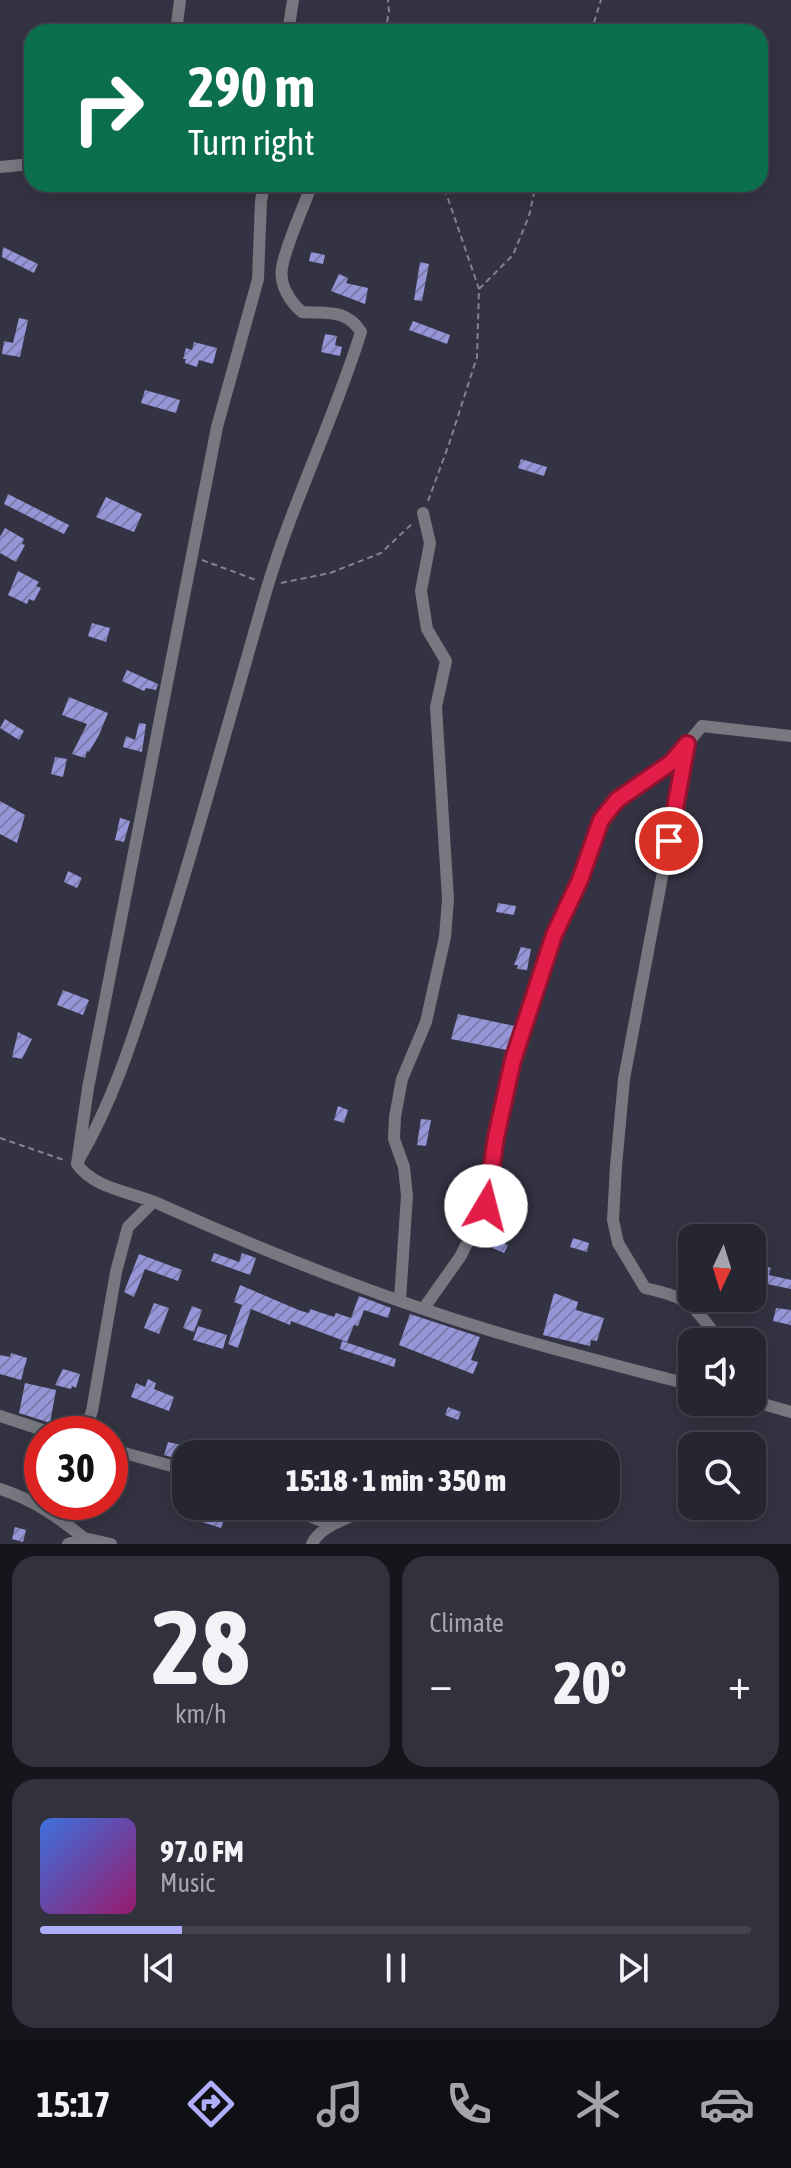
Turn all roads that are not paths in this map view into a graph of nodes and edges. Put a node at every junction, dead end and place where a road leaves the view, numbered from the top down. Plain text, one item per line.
1 (180, 0) edge
2 (293, 0) edge
3 (177, 24) edge
4 (289, 24) edge
5 (24, 165) edge
6 (0, 167) edge
7 (263, 192) edge
8 (309, 192) edge
9 (423, 513) road end
10 (791, 736) edge
11 (687, 744) junction
12 (77, 1164) junction
13 (153, 1202) junction
14 (400, 1299) junction
15 (424, 1308) junction
16 (710, 1328) edge
17 (678, 1380) edge
18 (766, 1405) edge
19 (791, 1412) edge
20 (0, 1416) edge
21 (90, 1416) edge
22 (24, 1424) edge
23 (128, 1454) edge
24 (172, 1466) edge
25 (0, 1489) edge
26 (24, 1497) edge
27 (68, 1520) edge
28 (319, 1520) edge
29 (343, 1520) edge
30 (332, 1525) junction
31 (84, 1538) junction
32 (68, 1544) edge
33 (111, 1544) edge
34 (312, 1544) edge

1 - 3 street
2 - 4 street
5 - 6 street
7 - 12 street
8 - 12 street
9 - 14 street
10 - 11 street
11 - 15 street
11 - 16 street
12 - 13 street
13 - 14 street
13 - 21 street
14 - 15 street
15 - 17 street
18 - 19 street
20 - 22 street
23 - 24 street
25 - 26 street
27 - 31 street
28 - 30 street
29 - 30 street
30 - 34 street
31 - 32 street
31 - 33 street

